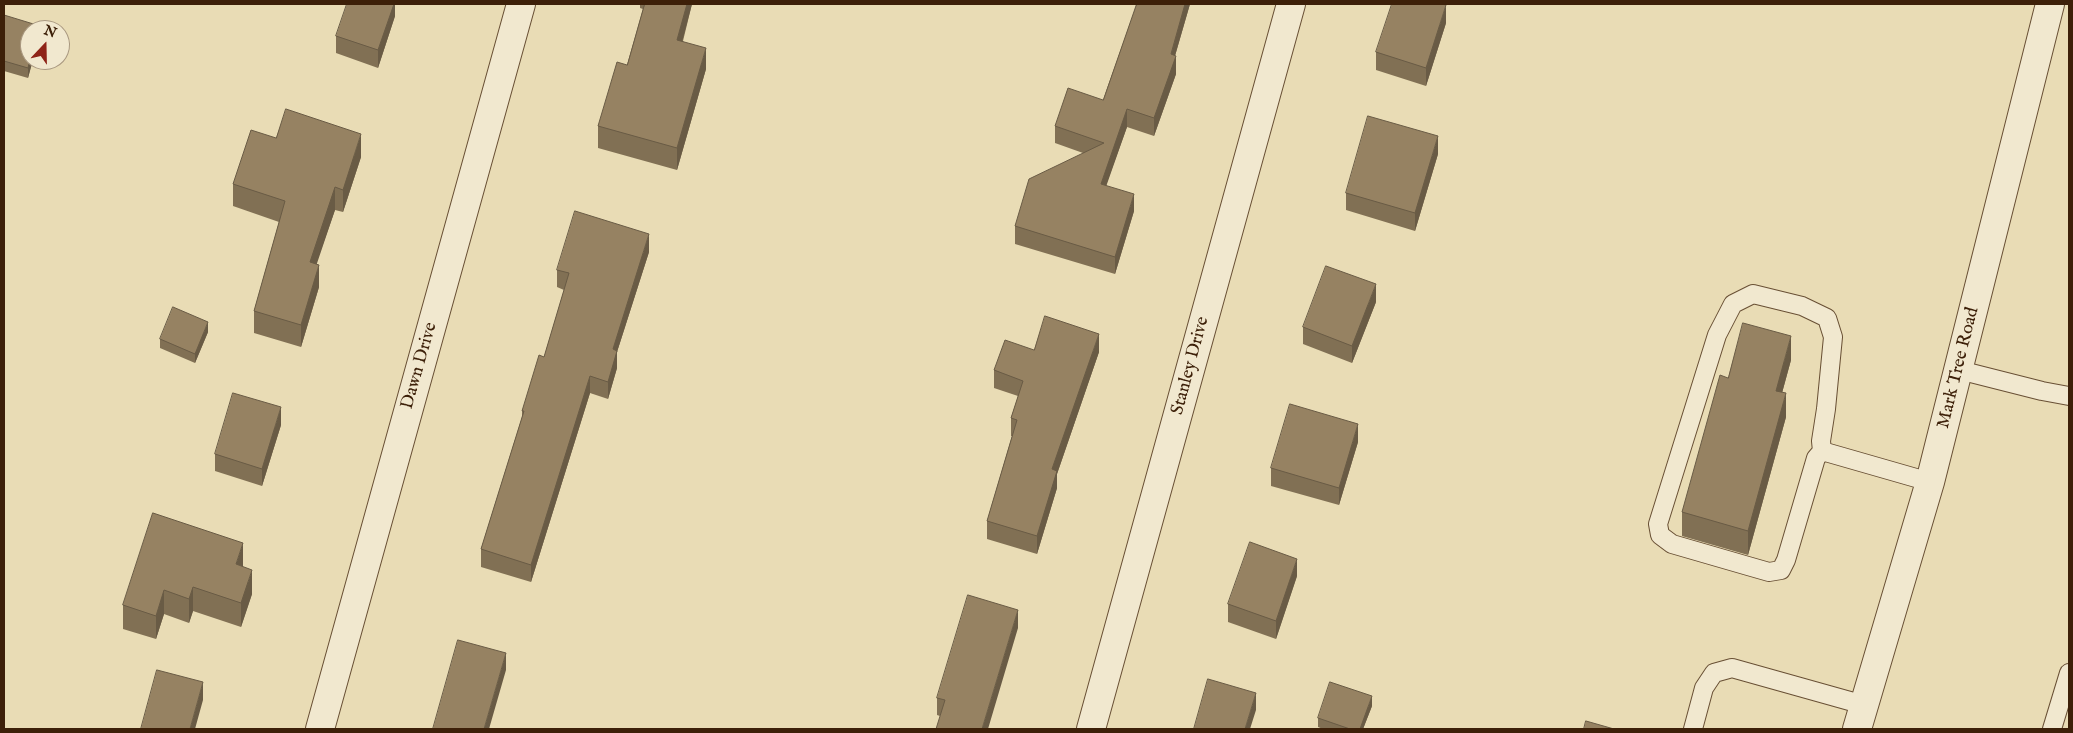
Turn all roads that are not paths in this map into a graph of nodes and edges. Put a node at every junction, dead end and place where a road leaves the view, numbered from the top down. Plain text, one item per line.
1 (521, 4) edge
2 (1291, 4) edge
3 (2050, 4) edge
4 (1959, 370) junction
5 (2069, 396) edge
6 (1822, 450) junction
7 (1930, 482) junction
8 (2069, 673) edge
9 (1861, 717) edge
10 (320, 729) edge
11 (1090, 729) edge
12 (1693, 729) edge
13 (2052, 729) edge

1 - 10 street, Dawn Drive
2 - 11 street, Stanley Drive
3 - 4 street, Mark Tree Road
4 - 5 lane
4 - 7 street, Mark Tree Road
6 - 6 lane
6 - 7 lane
7 - 9 street, Mark Tree Road
8 - 13 lane
9 - 12 lane

